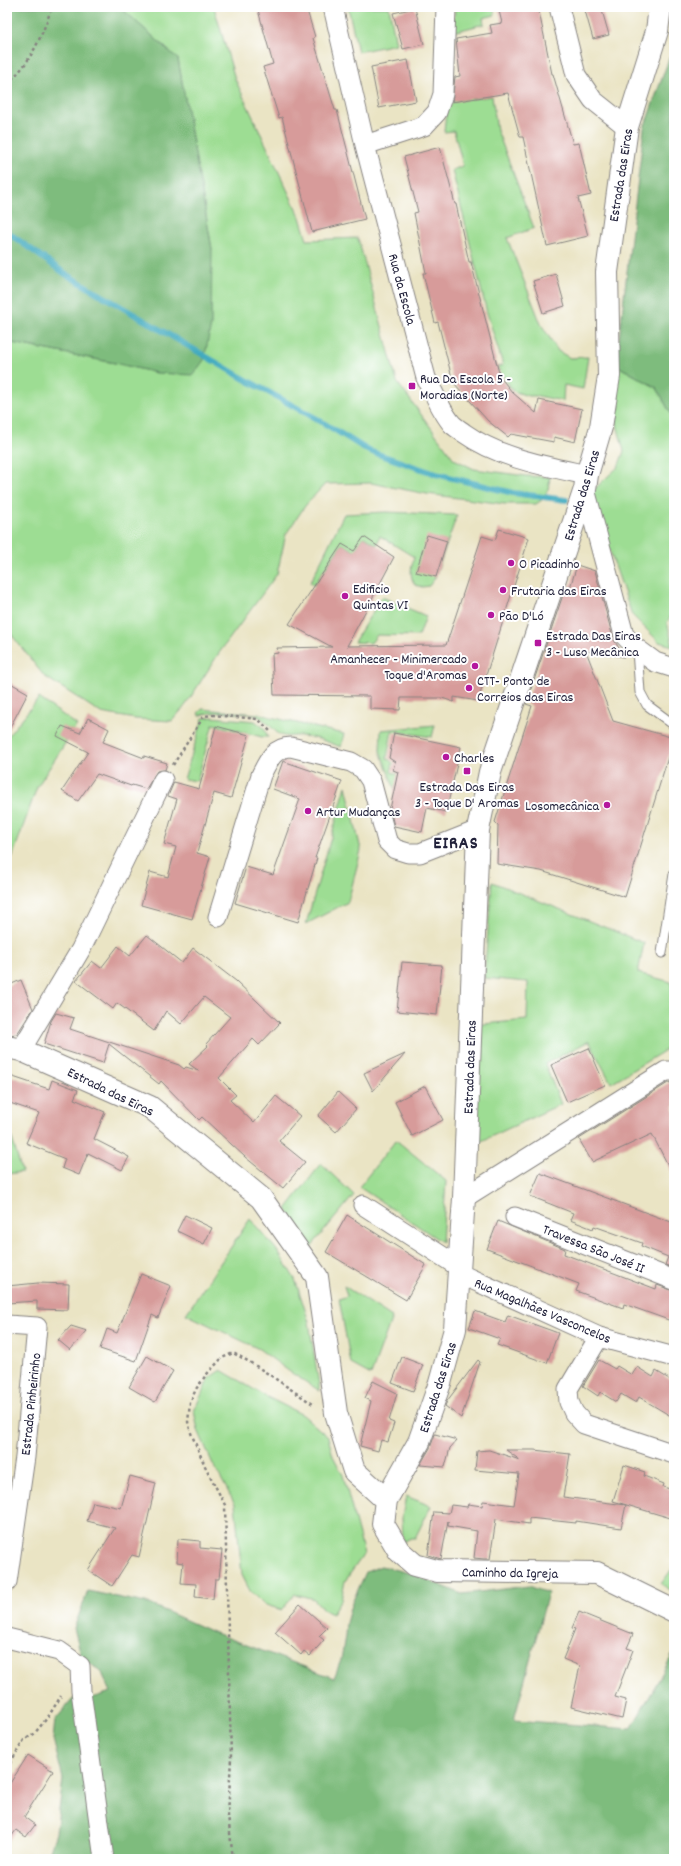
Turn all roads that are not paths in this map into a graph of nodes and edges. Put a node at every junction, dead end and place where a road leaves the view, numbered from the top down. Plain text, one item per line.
1 (333, 7) edge
2 (446, 7) edge
3 (559, 7) edge
4 (660, 7) edge
5 (627, 127) junction
6 (365, 145) junction
7 (586, 482) junction
8 (636, 648) junction
9 (674, 668) edge
10 (674, 725) edge
11 (163, 780) road end
12 (478, 830) junction
13 (674, 874) edge
14 (218, 917) dead end
15 (662, 953) dead end
16 (14, 1048) edge
17 (674, 1071) edge
18 (464, 1198) junction
19 (363, 1205) dead end
20 (515, 1217) dead end
21 (459, 1270) junction
22 (674, 1280) edge
23 (7, 1325) edge
24 (599, 1337) junction
25 (674, 1357) edge
26 (674, 1454) edge
27 (386, 1500) junction
28 (7, 1582) edge
29 (674, 1611) edge
30 (7, 1638) edge
31 (104, 1859) edge

1 - 6 street, Rua da Escola
2 - 6 street
3 - 5 street
4 - 5 street, Estrada das Eiras
5 - 7 street, Estrada das Eiras
6 - 7 street, Rua da Escola
7 - 8 street
7 - 12 street, Estrada das Eiras
8 - 9 street
8 - 10 lane
11 - 16 street
12 - 14 street
12 - 18 street, Estrada das Eiras
13 - 15 lane
16 - 27 street, Estrada das Eiras
17 - 18 street
18 - 21 street, Estrada das Eiras
19 - 21 street, Rua Magalhães Vasconcelos
20 - 22 street, Travessa São José II
21 - 24 street, Rua Magalhães Vasconcelos
21 - 27 street, Estrada das Eiras
23 - 28 street, Estrada Pinheirinho
24 - 25 street, Rua Magalhães Vasconcelos
24 - 26 street
27 - 29 street, Caminho da Igreja
30 - 31 street

